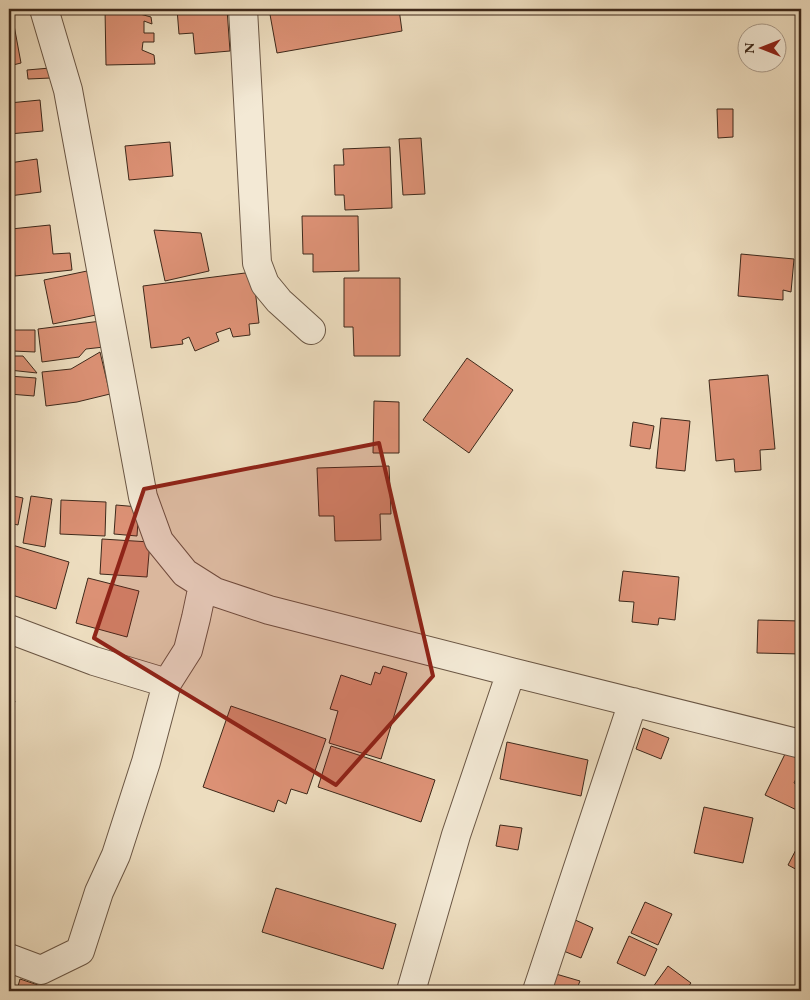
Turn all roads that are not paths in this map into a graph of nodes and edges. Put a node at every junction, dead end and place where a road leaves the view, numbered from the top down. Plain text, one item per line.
1 (44, 9) edge
2 (243, 9) edge
3 (311, 330) dead end
4 (203, 585) junction
5 (9, 629) edge
6 (512, 672) junction
7 (167, 682) junction
8 (633, 702) junction
9 (801, 744) edge
10 (9, 958) edge
11 (411, 991) edge
12 (538, 991) edge

1 - 4 street
2 - 3 street
4 - 6 street
4 - 7 street
5 - 7 street
6 - 8 street
6 - 11 street
7 - 10 street
8 - 9 street
8 - 12 street

